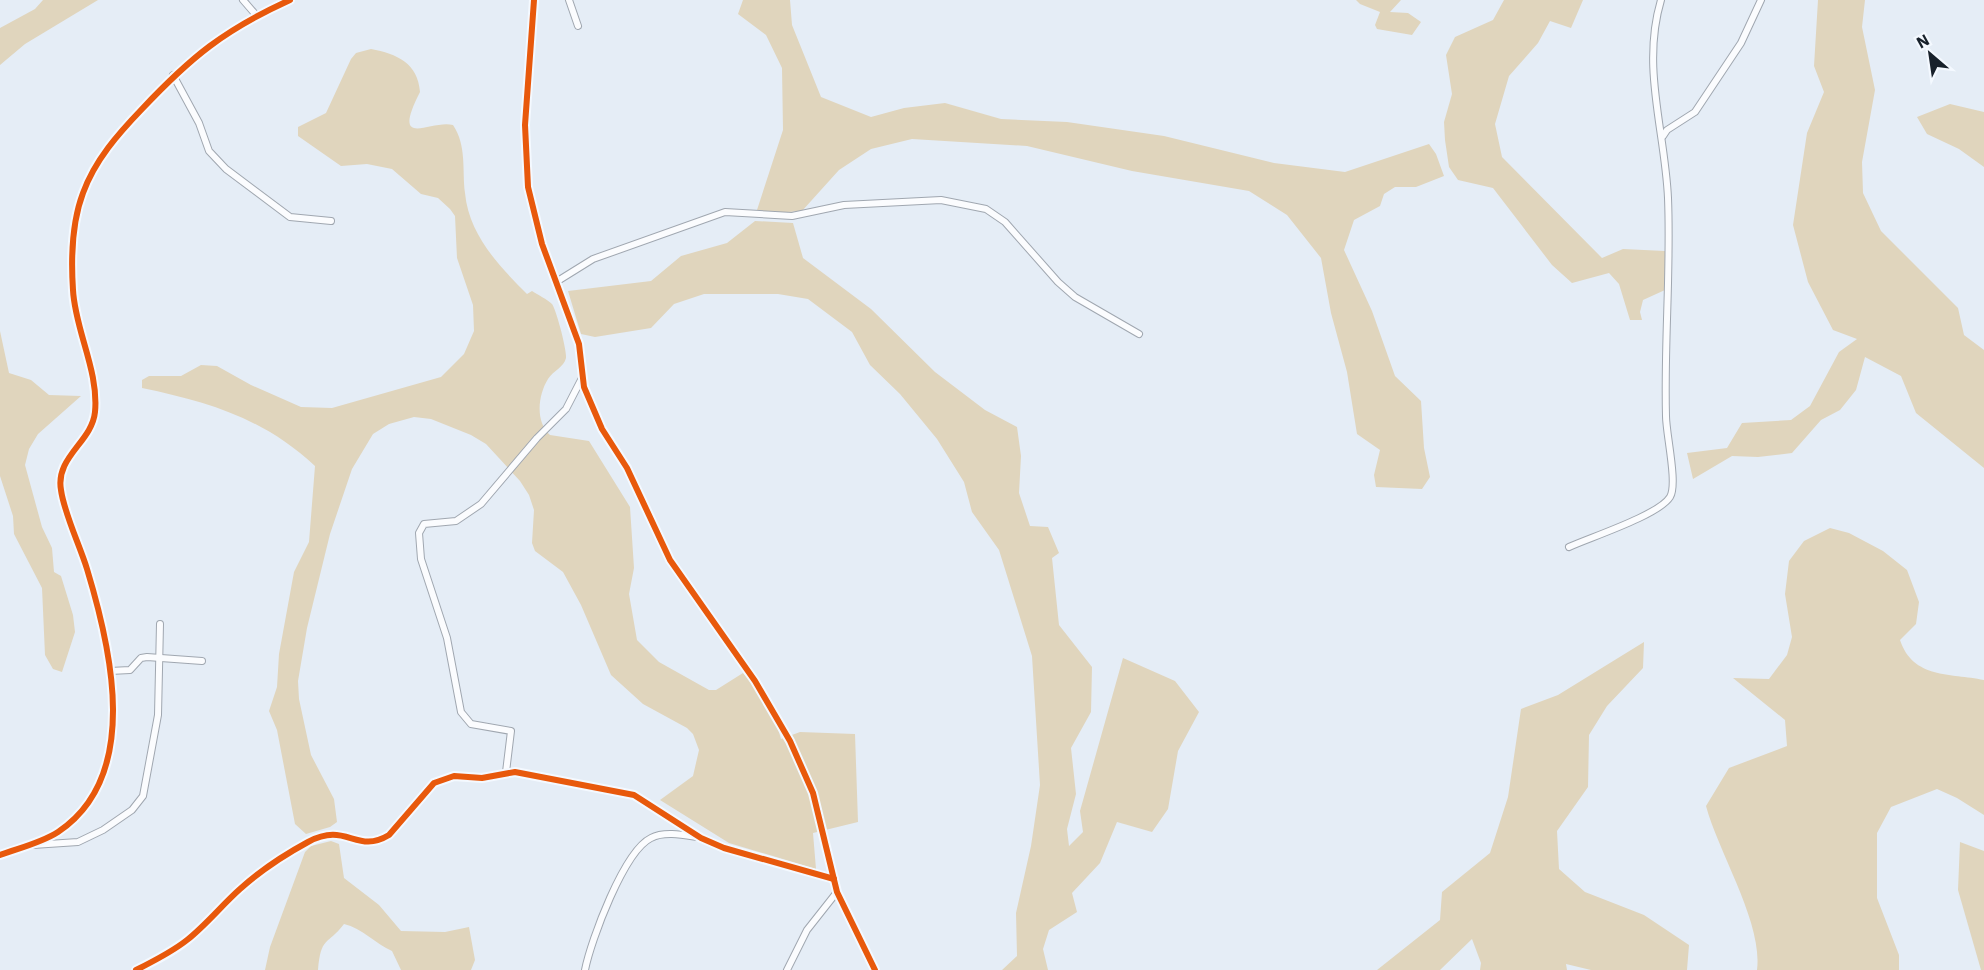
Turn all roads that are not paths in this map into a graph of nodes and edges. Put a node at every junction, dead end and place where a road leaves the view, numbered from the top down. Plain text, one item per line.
1 (243, 0) edge
2 (290, 0) edge
3 (534, 0) edge
4 (569, 0) edge
5 (1661, 0) edge
6 (1761, 0) edge
7 (256, 15) junction
8 (578, 26) dead end
9 (174, 75) junction
10 (1663, 136) junction
11 (332, 221) dead end
12 (556, 282) junction
13 (1139, 334) dead end
14 (582, 378) junction
15 (1569, 547) dead end
16 (160, 624) dead end
17 (159, 658) junction
18 (202, 661) dead end
19 (110, 671) junction
20 (506, 772) junction
21 (701, 838) junction
22 (29, 845) junction
23 (0, 855) edge
24 (834, 879) junction
25 (837, 892) junction
26 (136, 970) edge
27 (585, 970) edge
28 (787, 970) edge
29 (875, 970) edge

1 - 7 street
2 - 7 street
3 - 12 street
4 - 8 street
5 - 10 street
6 - 10 street
7 - 9 street
9 - 11 street
9 - 19 street
10 - 15 street
12 - 13 street
12 - 14 street
14 - 20 street
14 - 24 street
16 - 17 street
17 - 18 street
17 - 19 street
17 - 22 street
19 - 22 street
20 - 21 street
20 - 26 street
21 - 24 street
21 - 27 street
22 - 23 street
24 - 25 street
25 - 28 street
25 - 29 street

